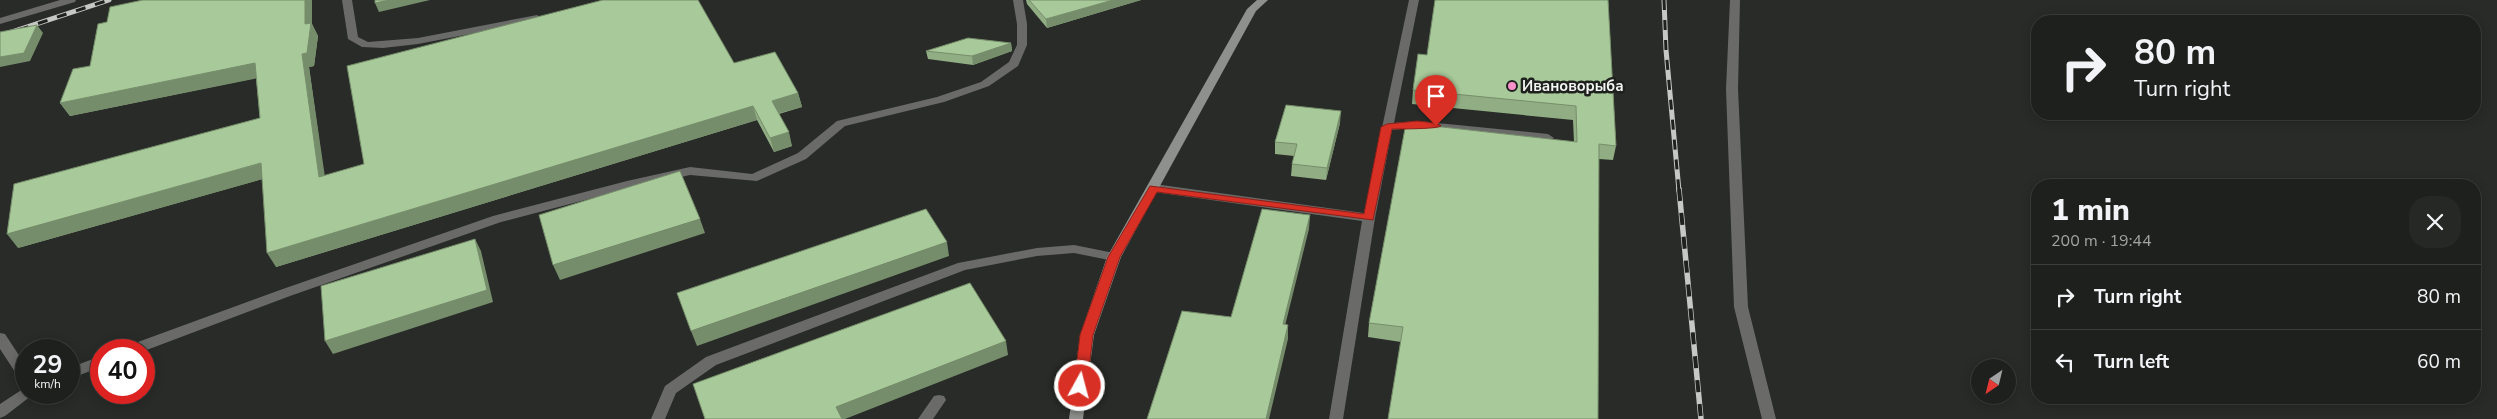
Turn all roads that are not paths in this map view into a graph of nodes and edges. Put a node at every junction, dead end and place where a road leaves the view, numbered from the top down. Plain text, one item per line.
1 (71, 0) edge
2 (347, 0) edge
3 (1018, 0) edge
4 (1263, 0) edge
5 (1414, 0) edge
6 (1735, 0) edge
7 (553, 15) edge
8 (0, 21) edge
9 (1387, 127) junction
10 (1548, 138) edge
11 (1154, 188) junction
12 (1369, 218) junction
13 (1114, 257) junction
14 (0, 338) edge
15 (155, 341) edge
16 (15, 360) edge
17 (15, 400) edge
18 (939, 400) dead end
19 (0, 412) edge
20 (658, 419) edge
21 (925, 419) edge
22 (1076, 419) edge
23 (1336, 419) edge
24 (1769, 419) edge

1 - 8 lane
2 - 7 lane
3 - 15 lane
4 - 11 street
5 - 9 lane
6 - 24 lane
9 - 10 lane
9 - 12 lane
11 - 12 lane
11 - 13 street
12 - 23 lane
13 - 20 lane
13 - 22 street
14 - 16 lane
17 - 19 lane
18 - 21 lane

